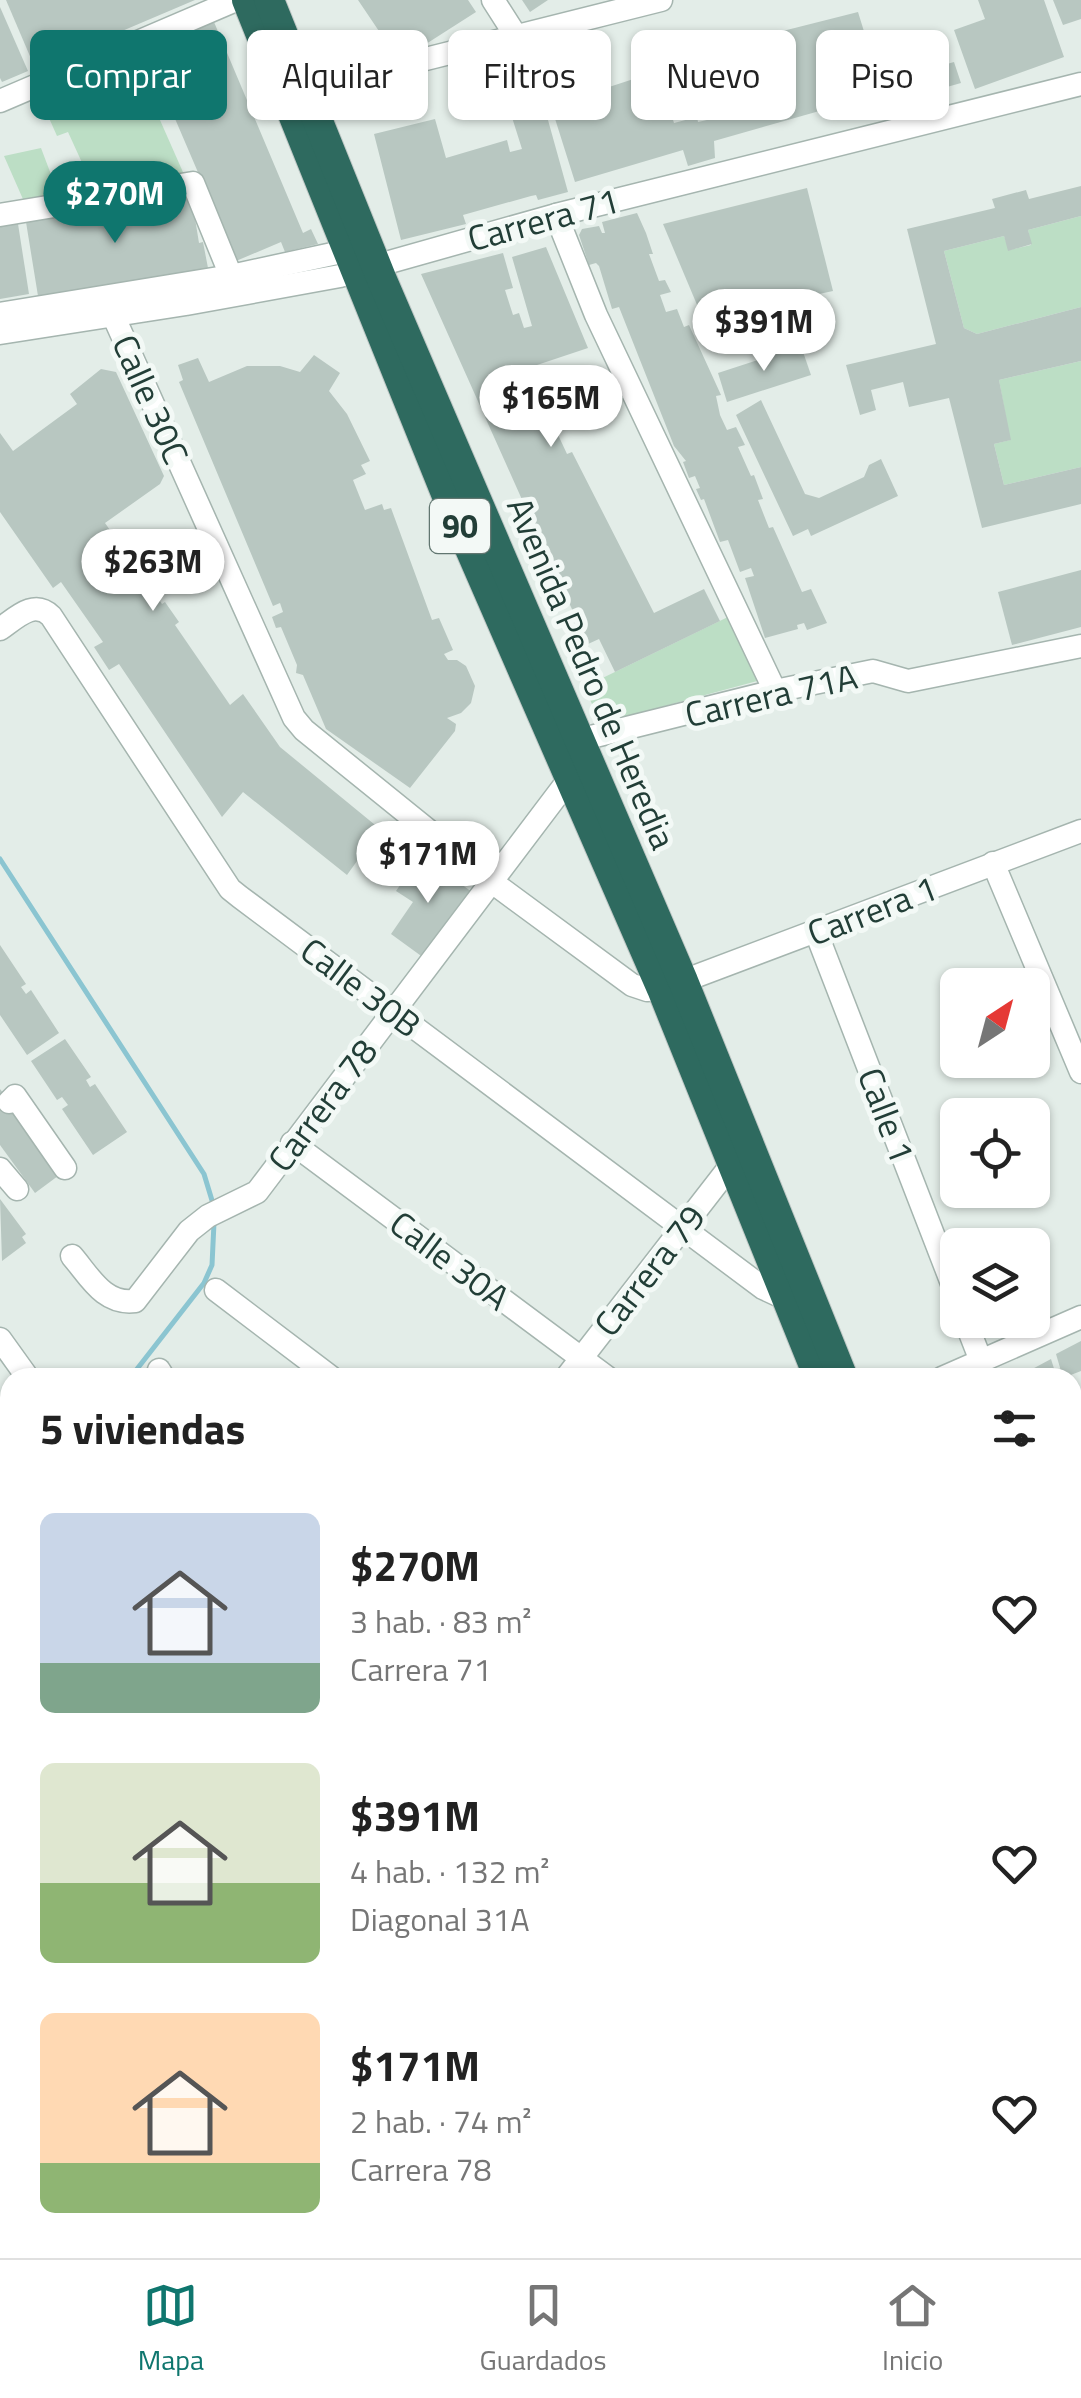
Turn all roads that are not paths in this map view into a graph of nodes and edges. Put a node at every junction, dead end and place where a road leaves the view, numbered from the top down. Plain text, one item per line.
1 (269, 0) edge
2 (494, 0) edge
3 (660, 0) edge
4 (229, 2) edge
5 (281, 30) edge
6 (512, 30) edge
7 (540, 30) edge
8 (1081, 84) edge
9 (0, 101) edge
10 (316, 120) edge
11 (0, 214) edge
12 (556, 214) junction
13 (362, 258) junction
14 (230, 276) junction
15 (0, 314) edge
16 (113, 314) junction
17 (0, 333) edge
18 (0, 628) edge
19 (1081, 646) edge
20 (775, 691) junction
21 (579, 740) junction
22 (570, 778) junction
23 (1081, 831) edge
24 (994, 864) junction
25 (492, 882) junction
26 (816, 932) junction
27 (673, 985) junction
28 (394, 1010) junction
29 (1081, 1072) edge
30 (0, 1075) edge
31 (292, 1143) junction
32 (732, 1164) junction
33 (0, 1168) edge
34 (65, 1168) dead end
35 (17, 1189) dead end
36 (680, 1228) junction
37 (940, 1253) edge
38 (72, 1256) dead end
39 (797, 1289) junction
40 (216, 1290) dead end
41 (1081, 1317) edge
42 (973, 1338) edge
43 (0, 1339) edge
44 (582, 1357) junction
45 (981, 1360) junction
46 (21, 1368) edge
47 (319, 1368) edge
48 (574, 1368) edge
49 (596, 1368) edge
50 (817, 1368) edge
51 (838, 1368) edge
52 (964, 1368) edge

1 - 5 highway, Avenida Pedro de Heredia / 90
2 - 6 street
3 - 7 street
4 - 9 street
4 - 13 highway, Avenida Pedro de Heredia / 90
8 - 12 street, Carrera 71
10 - 13 highway, Avenida Pedro de Heredia / 90
11 - 14 street
12 - 13 street, Carrera 71
12 - 20 street
13 - 14 street, Carrera 71
13 - 16 street, Carrera 71
13 - 21 highway, Avenida Pedro de Heredia / 90
13 - 22 highway, Avenida Pedro de Heredia / 90
14 - 15 street, Carrera 71
16 - 17 street, Carrera 71
16 - 25 street, Calle 30C
18 - 28 street, Calle 30B
19 - 20 street, Carrera 71A
20 - 21 street, Carrera 71A
21 - 27 highway, Avenida Pedro de Heredia / 90
22 - 25 street, Carrera 78
22 - 27 highway, Avenida Pedro de Heredia / 90
23 - 24 street, Carrera 1
24 - 26 street, Carrera 1
24 - 29 street
25 - 27 street, Calle 30C
25 - 28 street, Carrera 78
26 - 27 street, Carrera 1
26 - 37 street, Calle 1
27 - 32 highway, Avenida Pedro de Heredia / 90
27 - 39 highway, Avenida Pedro de Heredia / 90
28 - 31 street, Carrera 78
28 - 36 street, Calle 30B
30 - 34 street
31 - 38 street, Carrera 78
31 - 44 street, Calle 30A
32 - 36 street, Carrera 79
32 - 39 highway, Avenida Pedro de Heredia / 90
33 - 35 street
36 - 39 street, Calle 30B
36 - 44 street, Carrera 79
39 - 50 highway, Avenida Pedro de Heredia / 90
39 - 51 highway, Avenida Pedro de Heredia / 90
40 - 47 street
41 - 45 street
42 - 45 street
43 - 46 street
44 - 48 street, Carrera 79
44 - 49 street, Calle 30A
45 - 52 street

